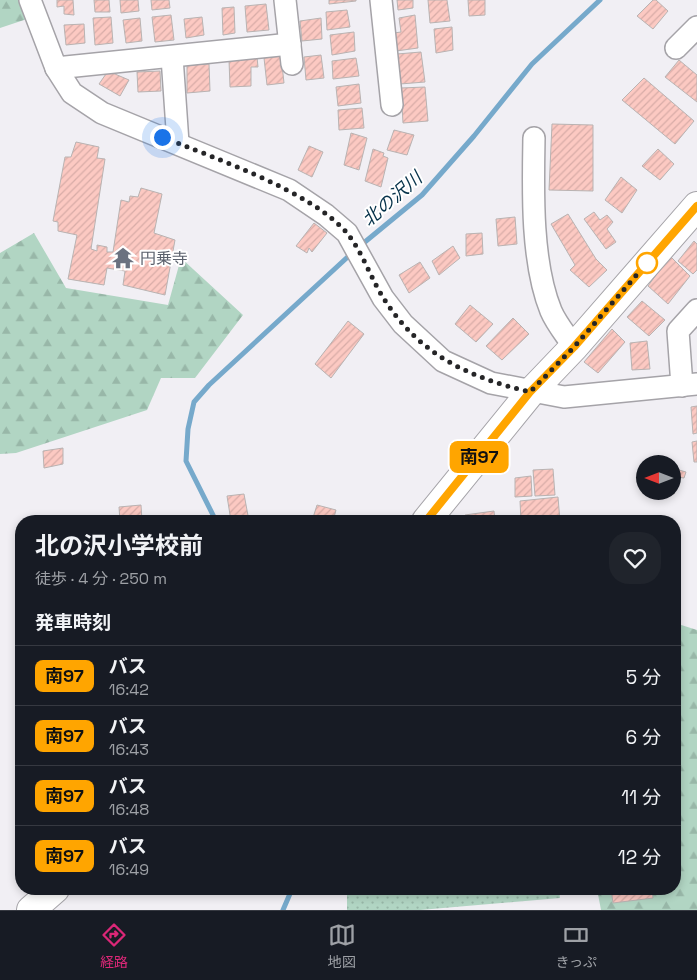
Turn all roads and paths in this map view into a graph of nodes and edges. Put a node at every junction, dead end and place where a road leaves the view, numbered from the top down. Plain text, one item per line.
1 (30, 0) edge
2 (285, 0) edge
3 (381, 0) edge
4 (697, 27) edge
5 (676, 48) dead end
6 (172, 57) junction
7 (56, 68) junction
8 (392, 105) dead end
9 (534, 138) dead end
10 (178, 143) junction
11 (697, 206) edge
12 (697, 310) edge
13 (574, 347) junction
14 (690, 385) edge
15 (530, 392) junction
16 (431, 515) edge
17 (48, 895) edge
18 (31, 910) edge

1 - 7 street
2 - 6 street
3 - 8 street
4 - 5 street
6 - 7 street
6 - 10 street
7 - 10 street
9 - 13 street
10 - 15 street
11 - 13 main road
12 - 14 street
13 - 15 main road
14 - 15 street
15 - 16 main road
17 - 18 main road

